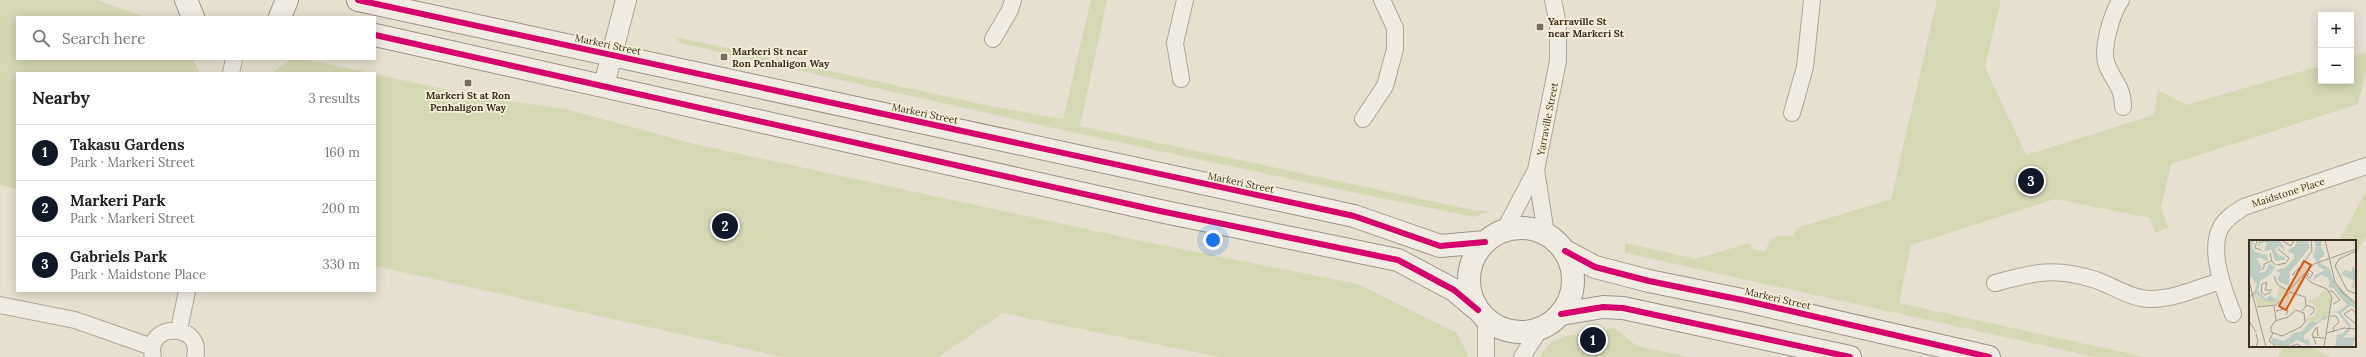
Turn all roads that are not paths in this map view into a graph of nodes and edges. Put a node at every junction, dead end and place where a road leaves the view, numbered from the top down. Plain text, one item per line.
1 (287, 0) edge
2 (358, 0) edge
3 (626, 0) edge
4 (1013, 0) edge
5 (1184, 0) edge
6 (1382, 0) edge
7 (1553, 0) edge
8 (1812, 0) edge
9 (2121, 0) edge
10 (280, 16) edge
11 (376, 35) edge
12 (992, 39) dead end
13 (611, 56) junction
14 (234, 60) edge
15 (231, 72) edge
16 (1181, 79) dead end
17 (604, 85) junction
18 (2122, 107) dead end
19 (1792, 113) dead end
20 (1363, 119) dead end
21 (2366, 166) edge
22 (1536, 170) junction
23 (1504, 231) junction
24 (1546, 234) junction
25 (1485, 242) junction
26 (1565, 251) junction
27 (2220, 280) junction
28 (1995, 283) dead end
29 (187, 292) edge
30 (0, 305) edge
31 (1561, 314) junction
32 (2233, 314) dead end
33 (1482, 315) junction
34 (1540, 329) junction
35 (179, 330) junction
36 (153, 352) edge
37 (195, 357) edge
38 (1486, 357) edge
39 (1522, 357) edge
40 (1850, 357) edge
41 (1990, 357) edge

1 - 10 main road
2 - 13 main road, Markeri Street
3 - 13 street
4 - 12 street
5 - 16 street
6 - 20 street
7 - 22 street, Yarraville Street
8 - 19 street
9 - 18 street
11 - 17 main road
13 - 17 street
13 - 25 main road, Markeri Street
14 - 15 street
17 - 33 main road
21 - 27 street, Maidstone Place
22 - 23 street, Yarraville Street
22 - 24 street
23 - 24 main road
23 - 25 main road
24 - 26 main road
25 - 33 main road
26 - 31 main road
26 - 41 main road, Markeri Street
27 - 28 street
27 - 32 street, Maidstone Place
29 - 35 street
30 - 36 street
31 - 34 main road
31 - 40 main road
33 - 34 main road
33 - 38 street
34 - 39 street
35 - 36 street
35 - 37 street

